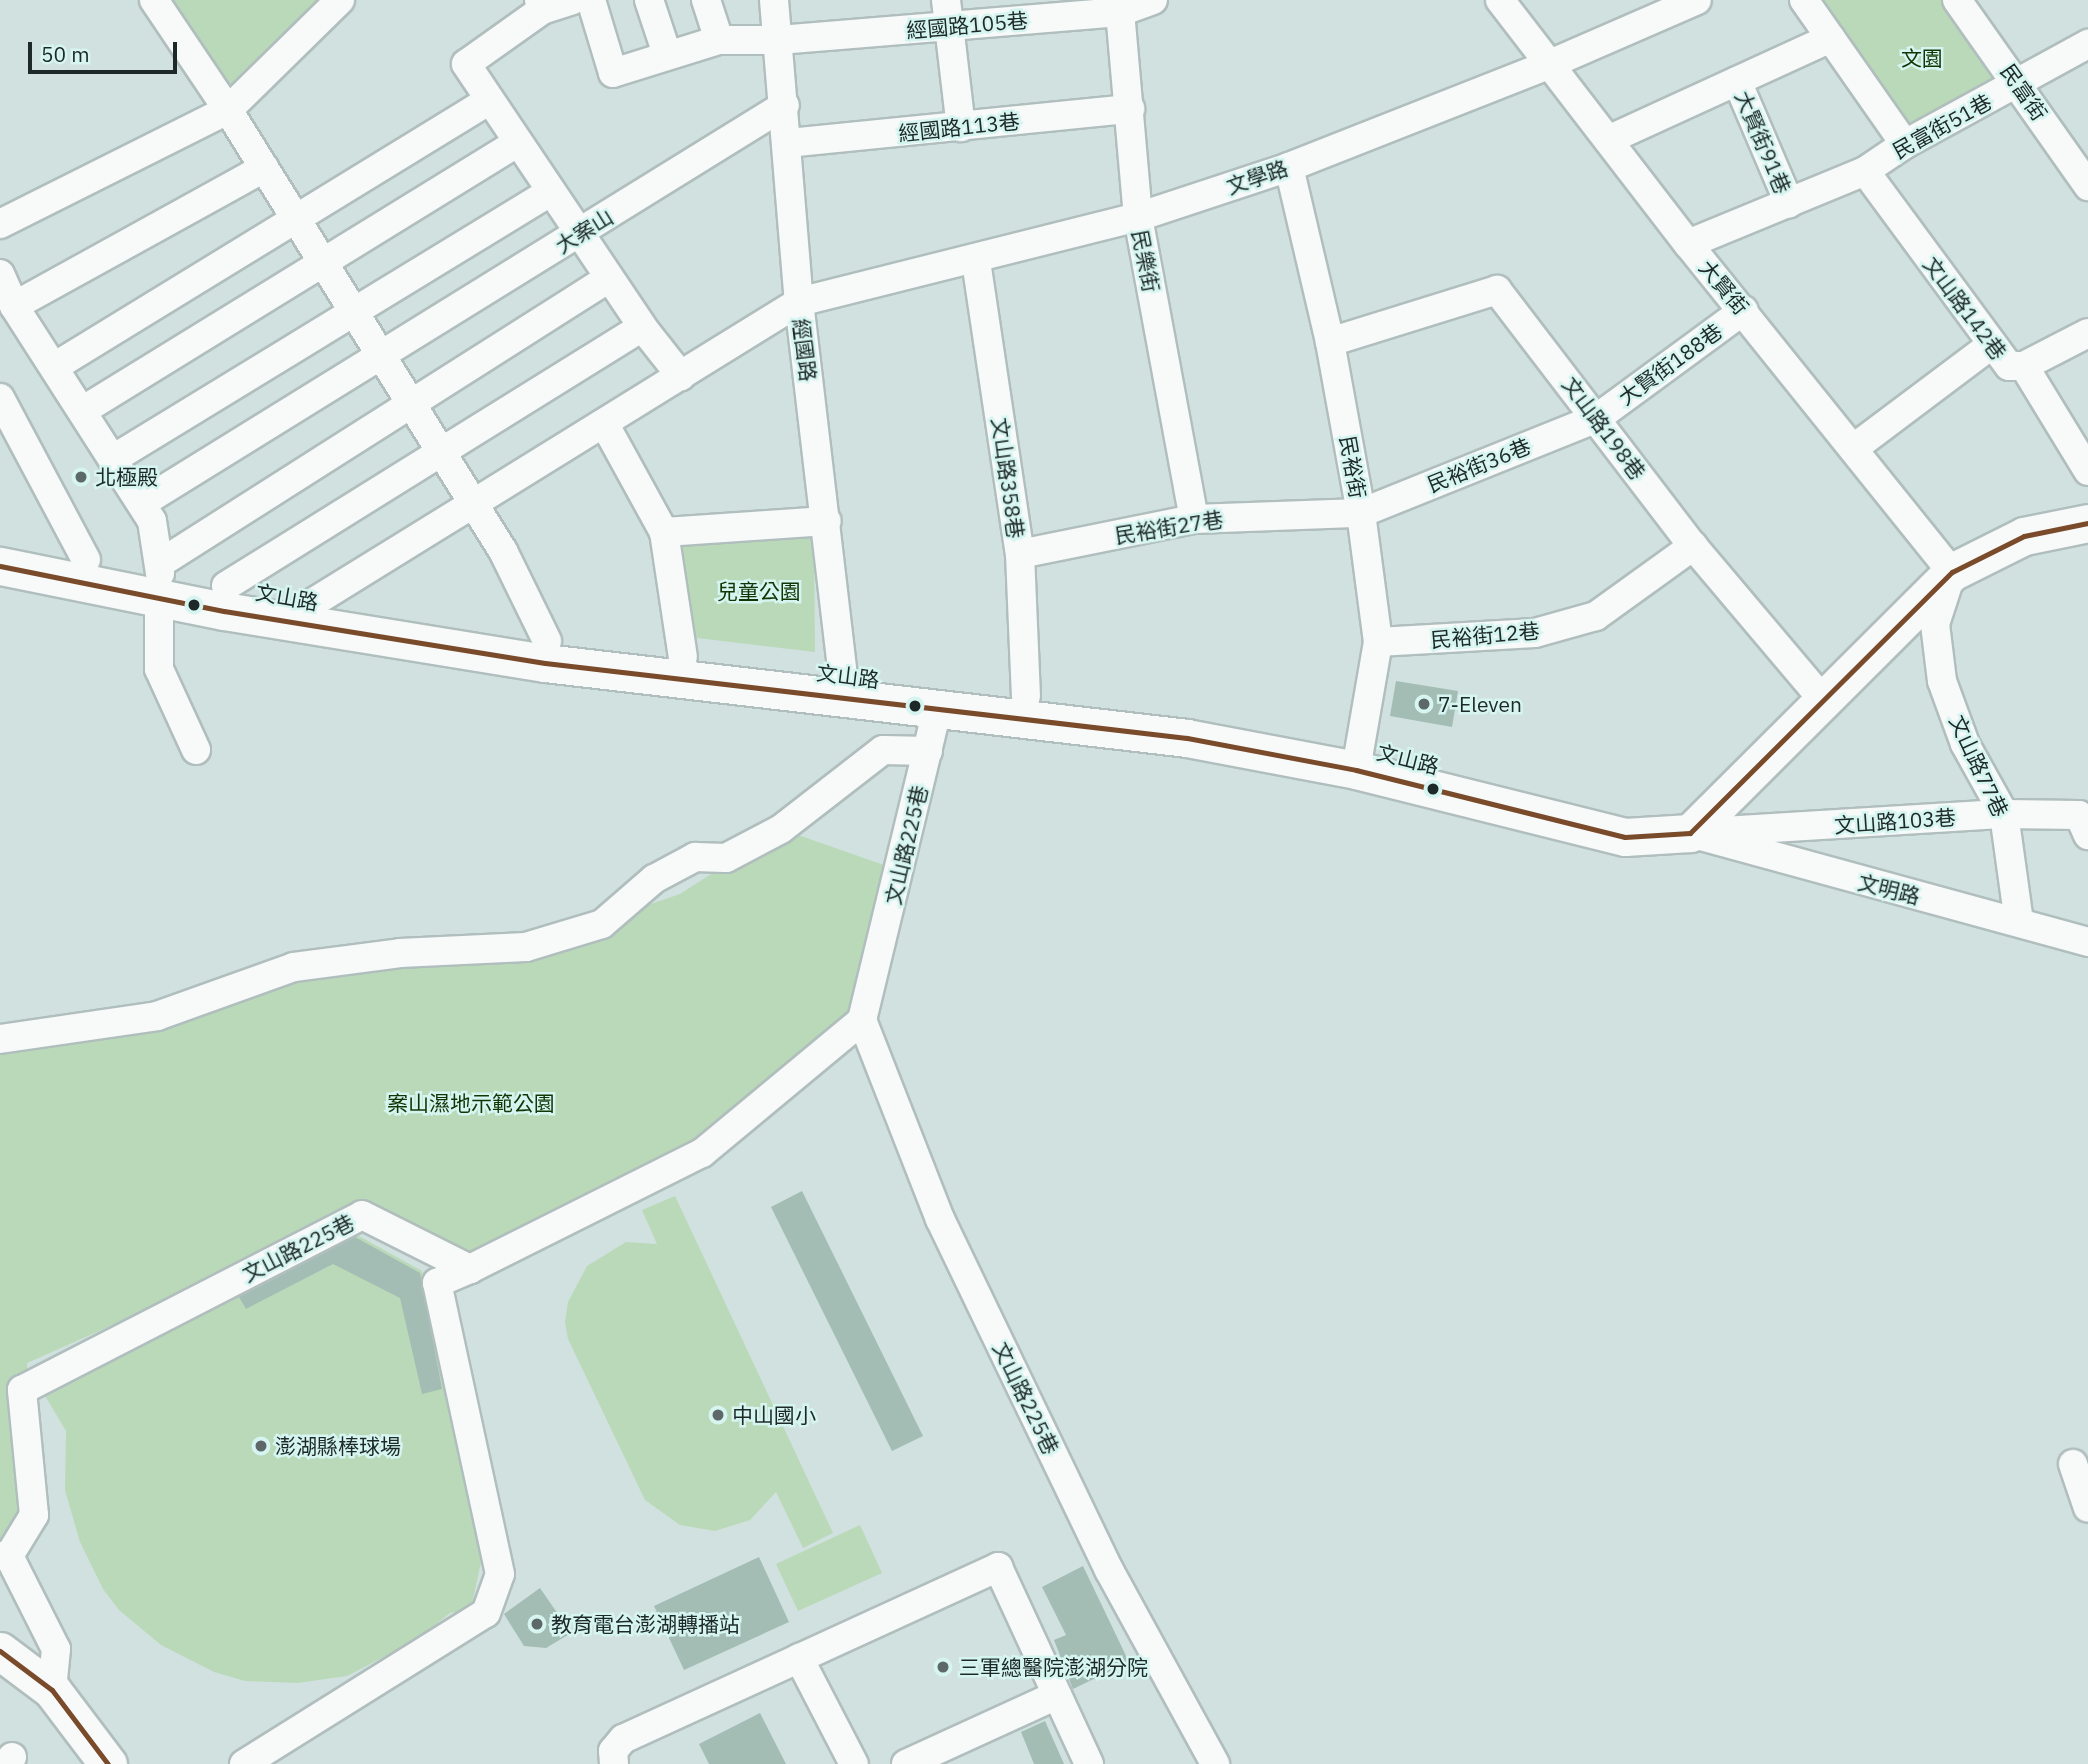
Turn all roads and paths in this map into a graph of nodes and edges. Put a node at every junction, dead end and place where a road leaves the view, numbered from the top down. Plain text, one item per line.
1 (154, 0) edge
2 (340, 0) edge
3 (572, 0) edge
4 (590, 0) edge
5 (649, 0) edge
6 (706, 0) edge
7 (774, 0) edge
8 (1153, 0) edge
9 (1500, 0) edge
10 (1697, 0) edge
11 (1804, 0) edge
12 (1957, 0) edge
13 (541, 5) edge
14 (1120, 6) edge
15 (948, 13) edge
16 (1830, 38) junction
17 (719, 40) junction
18 (779, 40) junction
19 (2088, 44) edge
20 (667, 54) junction
21 (1550, 64) junction
22 (1737, 81) junction
23 (2020, 84) junction
24 (488, 101) junction
25 (785, 105) junction
26 (1130, 109) junction
27 (228, 110) junction
28 (961, 127) junction
29 (1608, 140) junction
30 (517, 143) junction
31 (788, 143) junction
32 (1905, 144) junction
33 (1289, 167) junction
34 (264, 168) junction
35 (1865, 171) junction
36 (2088, 186) edge
37 (550, 192) junction
38 (1789, 202) junction
39 (1138, 217) junction
40 (296, 219) junction
41 (0, 224) edge
42 (580, 234) junction
43 (1688, 244) junction
44 (976, 261) junction
45 (323, 262) junction
46 (0, 274) edge
47 (609, 278) junction
48 (799, 302) junction
49 (14, 306) junction
50 (1744, 310) junction
51 (354, 312) junction
52 (642, 327) junction
53 (2088, 333) edge
54 (1330, 342) junction
55 (1990, 346) junction
56 (381, 354) junction
57 (54, 366) junction
58 (2024, 366) junction
59 (681, 376) junction
60 (0, 398) edge
61 (413, 406) junction
62 (82, 411) junction
63 (1597, 418) junction
64 (604, 423) junction
65 (1854, 448) junction
66 (442, 454) junction
67 (113, 459) junction
68 (2088, 471) edge
69 (142, 503) junction
70 (472, 503) junction
71 (1362, 513) junction
72 (1194, 519) junction
73 (827, 521) junction
74 (2088, 523) edge
75 (664, 532) junction
76 (0, 544) edge
77 (1693, 546) junction
78 (1020, 554) junction
79 (86, 559) junction
80 (0, 566) edge
81 (1952, 572) junction
82 (159, 578) junction
83 (226, 586) junction
84 (314, 603) junction
85 (1378, 642) junction
86 (546, 652) junction
87 (683, 657) junction
88 (841, 687) junction
89 (1026, 696) junction
90 (1824, 701) junction
91 (937, 710) junction
92 (196, 750) dead end
93 (928, 751) junction
94 (1359, 759) junction
95 (2004, 814) junction
96 (2085, 814) edge
97 (1690, 833) junction
98 (2019, 922) junction
99 (2088, 942) edge
100 (862, 1020) junction
101 (0, 1039) edge
102 (470, 1269) junction
103 (2073, 1464) dead end
104 (2088, 1508) edge
105 (4, 1556) edge
106 (0, 1651) edge
107 (799, 1658) junction
108 (52, 1690) junction
109 (1057, 1695) junction
110 (108, 1764) edge
111 (244, 1764) edge
112 (614, 1764) edge
113 (854, 1764) edge
114 (906, 1764) edge
115 (1089, 1764) edge
116 (1215, 1764) edge

1 - 27 street
2 - 27 street
3 - 13 street
4 - 20 street, 經國路105巷
5 - 20 street
6 - 17 street
7 - 18 street, 經國路
8 - 14 street, 經國路105巷
9 - 21 street, 大賢街
10 - 21 street, 文學路
11 - 16 street
12 - 23 street, 民富街
13 - 24 street
14 - 15 street, 經國路105巷
14 - 26 street, 民樂街
15 - 18 street, 經國路105巷
15 - 28 street
16 - 22 street
16 - 32 street
17 - 18 street, 經國路105巷
17 - 20 street, 經國路105巷
18 - 25 street, 經國路
19 - 23 street, 民富街51巷
21 - 29 street, 大賢街
21 - 33 street, 文學路
22 - 29 street
22 - 38 street, 大賢街91巷
23 - 32 street, 民富街51巷
23 - 36 street, 民富街
24 - 30 street
24 - 40 street
25 - 31 street, 經國路
25 - 42 street, 大案山
26 - 28 street, 經國路113巷
26 - 39 street, 民樂街
27 - 34 street
27 - 41 street
28 - 31 street, 經國路113巷
29 - 43 street, 大賢街
30 - 37 street
30 - 45 street
31 - 48 street, 經國路
32 - 35 street, 民富街51巷
33 - 39 street, 文學路
33 - 54 street, 民裕街
34 - 40 street
34 - 49 street
35 - 38 street, 民富街51巷
35 - 55 street, 文山路142巷
37 - 42 street
37 - 51 street
38 - 43 street, 民富街51巷
39 - 44 street, 文學路
39 - 72 street, 民樂街
40 - 45 street
40 - 57 street
42 - 47 street
42 - 56 street, 大案山
43 - 50 street, 大賢街
44 - 48 street, 文學路
44 - 78 street, 文山路358巷
45 - 51 street
45 - 62 street
46 - 49 street
47 - 52 street
47 - 61 street
48 - 59 street
48 - 73 street, 經國路
49 - 57 street
50 - 63 street, 大賢街188巷
50 - 65 street, 大賢街
51 - 56 street
51 - 67 street
52 - 59 street
52 - 66 street
53 - 58 street
54 - 63 street, 文山路198巷
54 - 71 street, 民裕街
55 - 58 street, 文山路142巷
55 - 65 street
56 - 61 street
56 - 69 street, 大案山
57 - 62 street
58 - 68 street, 文山路142巷
59 - 64 street
60 - 79 street
61 - 66 street
61 - 82 street
62 - 67 street
63 - 71 street, 民裕街36巷
63 - 77 street, 文山路198巷
64 - 70 street
64 - 75 street
65 - 81 street, 大賢街
66 - 70 street
66 - 83 street
67 - 69 street
69 - 82 street
70 - 84 street
70 - 86 street
71 - 72 street, 民裕街27巷
71 - 85 street, 民裕街
72 - 78 street, 民裕街27巷
73 - 75 street
73 - 88 street, 經國路
74 - 81 main road
75 - 87 street
76 - 79 main road, 文山路
77 - 85 street, 民裕街12巷
77 - 90 street, 文山路198巷
78 - 89 street, 文山路358巷
79 - 82 main road, 文山路
80 - 82 main road, 文山路
81 - 90 main road
81 - 95 street, 文山路77巷
82 - 83 main road, 文山路
82 - 86 main road, 文山路
82 - 92 street
83 - 84 main road, 文山路
84 - 86 main road, 文山路
85 - 94 street, 民裕街
86 - 87 main road, 文山路
86 - 88 main road, 文山路
87 - 88 main road, 文山路
88 - 89 main road, 文山路
88 - 91 main road, 文山路
89 - 94 main road, 文山路
90 - 97 main road
91 - 93 street, 文山路225巷
91 - 94 main road, 文山路
93 - 100 street, 文山路225巷
93 - 101 street
94 - 97 main road, 文山路
95 - 96 street, 文山路103巷
95 - 97 street, 文山路103巷
95 - 98 street, 文山路77巷
97 - 98 street, 文明路
98 - 99 street, 文明路
100 - 102 street
100 - 116 street, 文山路225巷
102 - 105 street, 文山路225巷
102 - 111 street
103 - 104 street
105 - 108 street
106 - 108 main road
107 - 109 street
107 - 112 street
107 - 113 street
108 - 110 main road
109 - 114 street
109 - 115 street

